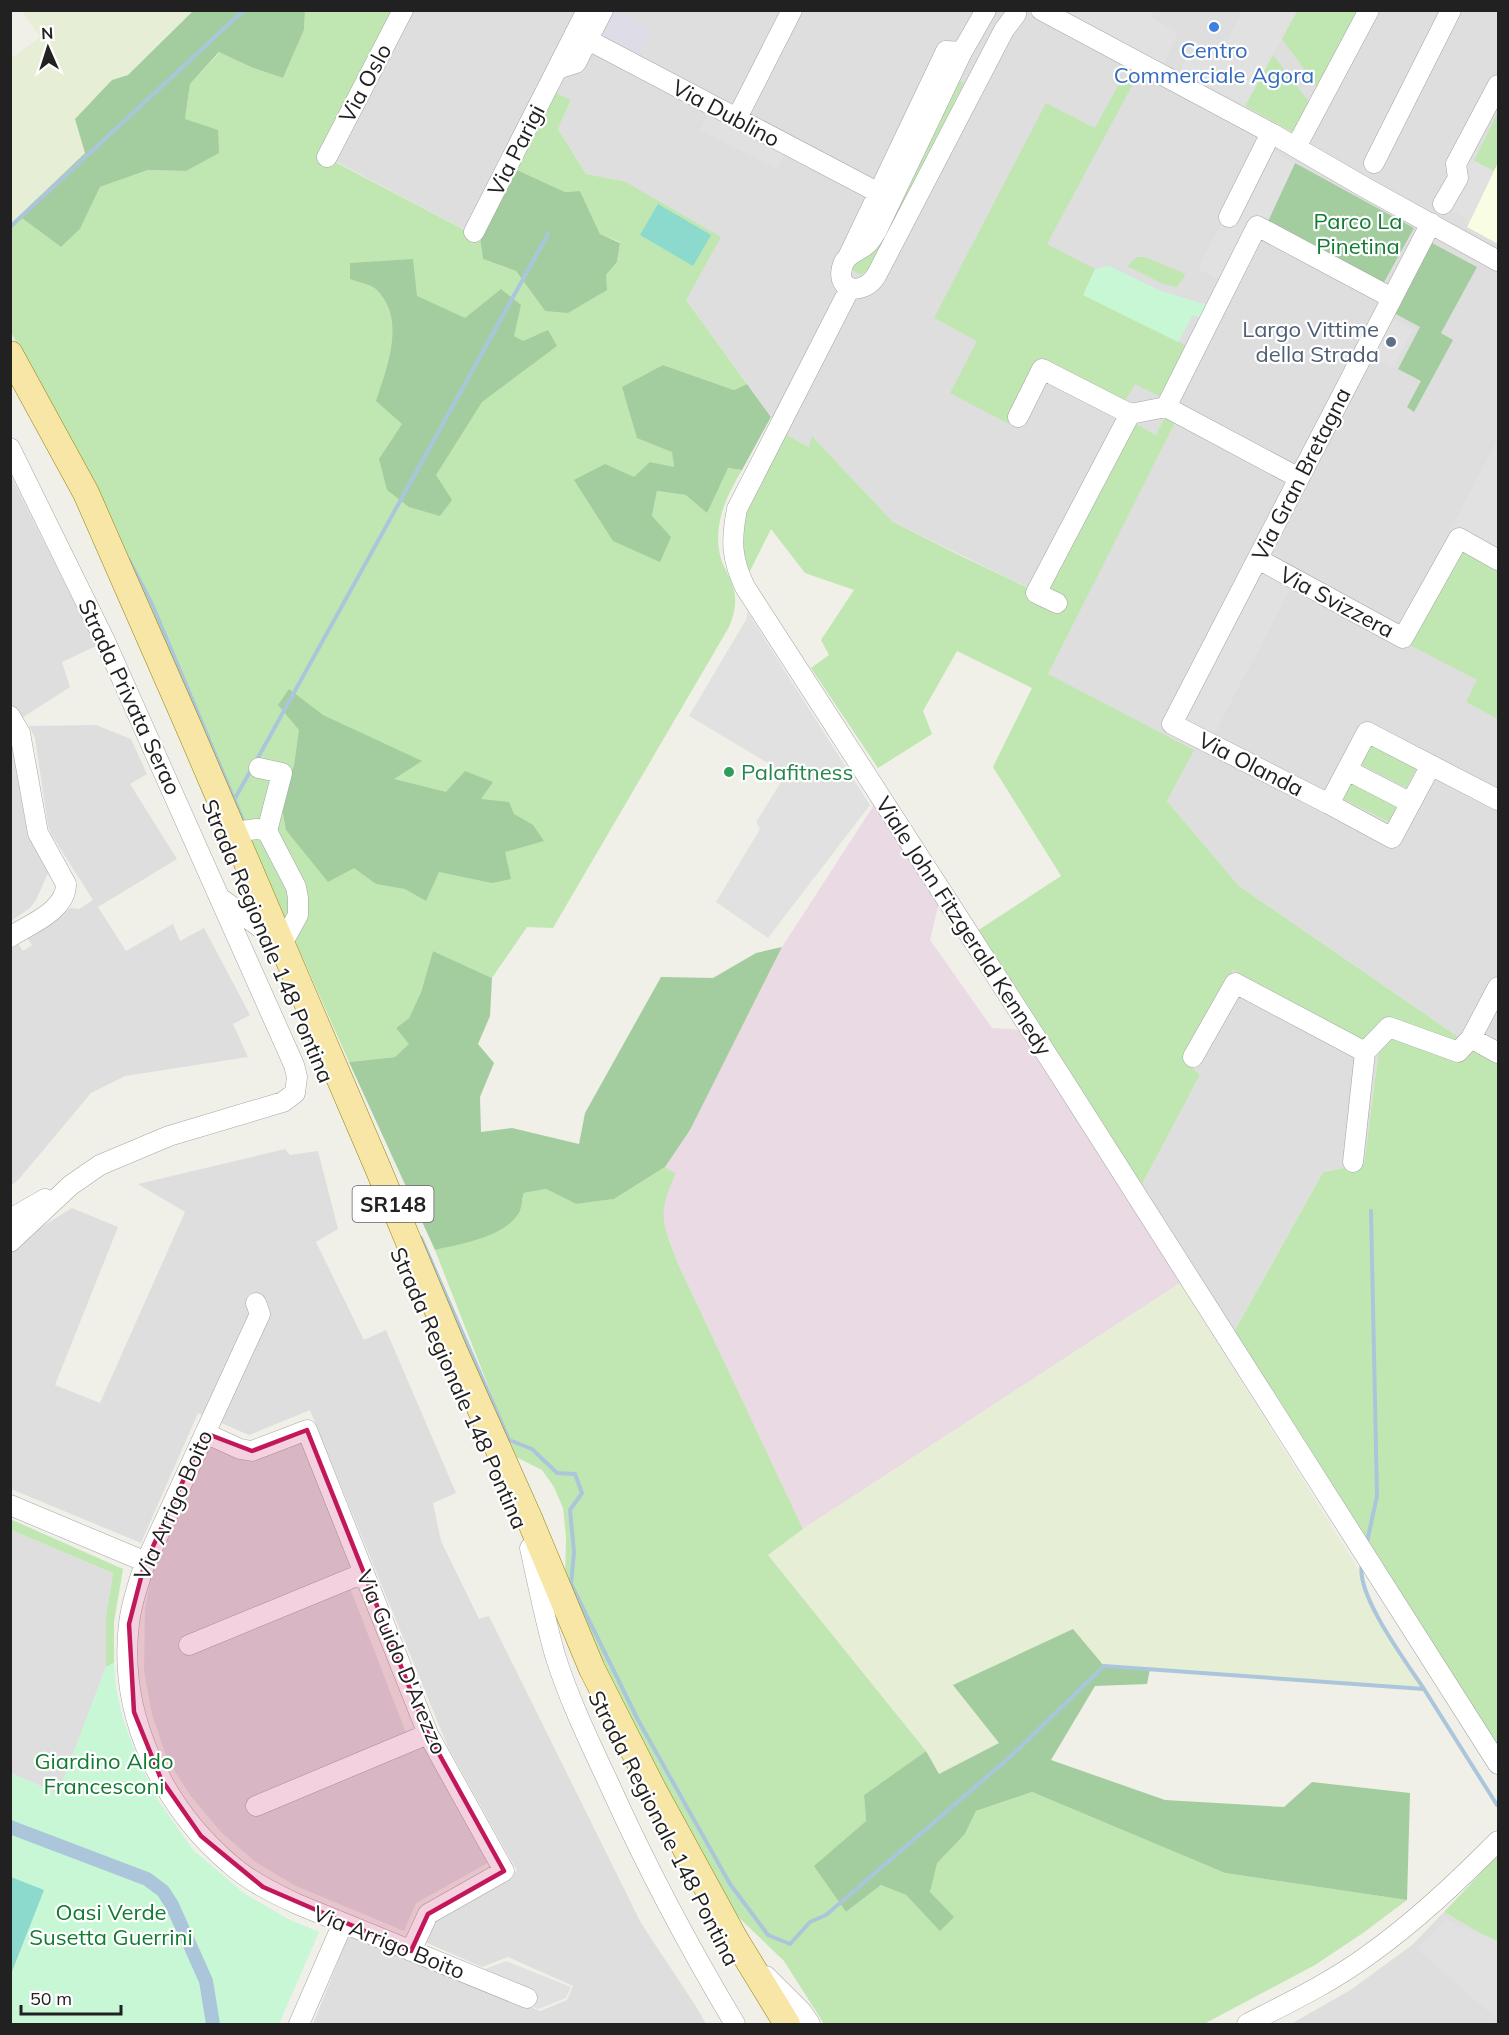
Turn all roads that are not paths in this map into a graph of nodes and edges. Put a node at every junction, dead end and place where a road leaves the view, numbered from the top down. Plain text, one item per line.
1 (403, 10) edge
2 (587, 10) edge
3 (603, 10) edge
4 (792, 10) edge
5 (986, 10) edge
6 (1041, 10) edge
7 (1369, 10) edge
8 (1451, 10) edge
9 (1013, 12) edge
10 (581, 37) junction
11 (962, 52) junction
12 (1498, 85) edge
13 (737, 118) junction
14 (1271, 133) junction
15 (1296, 147) junction
16 (327, 156) dead end
17 (1374, 163) dead end
18 (877, 192) junction
19 (1443, 204) dead end
20 (1229, 217) dead end
21 (1431, 224) junction
22 (474, 232) dead end
23 (848, 257) junction
24 (1498, 261) edge
25 (850, 288) junction
26 (1392, 298) junction
27 (15, 363) edge
28 (1166, 408) junction
29 (1130, 414) junction
30 (1018, 417) dead end
31 (10, 448) edge
32 (1299, 478) junction
33 (1258, 559) junction
34 (1498, 560) edge
35 (1057, 603) dead end
36 (10, 716) edge
37 (1172, 724) joint
38 (1431, 765) junction
39 (259, 768) dead end
40 (1347, 770) junction
41 (1498, 800) edge
42 (1411, 803) junction
43 (1329, 804) junction
44 (253, 831) junction
45 (221, 898) junction
46 (10, 937) edge
47 (274, 937) junction
48 (1498, 987) edge
49 (1471, 1038) junction
50 (1365, 1052) junction
51 (1498, 1053) edge
52 (1194, 1057) dead end
53 (1353, 1162) dead end
54 (71, 1185) junction
55 (10, 1220) edge
56 (10, 1242) edge
57 (256, 1303) dead end
58 (205, 1433) junction
59 (10, 1505) edge
60 (530, 1548) junction
61 (146, 1562) junction
62 (364, 1573) junction
63 (189, 1645) dead end
64 (428, 1734) junction
65 (1498, 1764) edge
66 (256, 1806) dead end
67 (1498, 1841) edge
68 (343, 1923) junction
69 (735, 1939) junction
70 (411, 1951) junction
71 (527, 1998) dead end
72 (299, 2025) edge
73 (735, 2025) edge
74 (772, 2025) edge
75 (786, 2025) edge
76 (810, 2025) edge
77 (1247, 2025) edge

1 - 16 street, Via Oslo
2 - 10 street, Via Parigi
3 - 10 street, Via Parigi
4 - 13 street
5 - 11 street
6 - 14 street
7 - 15 street
8 - 17 street
9 - 25 street
10 - 13 street, Via Dublino
10 - 22 street, Via Parigi
11 - 18 street
11 - 23 street
12 - 19 street
13 - 18 street, Via Dublino
14 - 15 street
14 - 20 street
15 - 21 street
18 - 23 street
21 - 24 street
21 - 26 street, Via Gran Bretagna
23 - 25 street
25 - 65 street, Viale John Fitzgerald Kennedy
26 - 28 street
26 - 32 street, Via Gran Bretagna
27 - 44 main road, Strada Regionale 148 Pontina / SR148
27 - 47 main road, Strada Regionale 148 Pontina / SR148
28 - 29 street
28 - 32 street
29 - 30 street
29 - 35 street
31 - 45 street, Strada Privata Serao
32 - 33 street, Via Gran Bretagna
33 - 34 street, Via Svizzera
33 - 37 street, Via Gran Bretagna
36 - 46 street
37 - 43 street, Via Olanda
38 - 40 street, Via Olanda
38 - 41 street, Via Olanda
38 - 42 street, Via Olanda
39 - 44 street
40 - 42 street
40 - 43 street, Via Olanda
42 - 43 street, Via Olanda
44 - 47 main road, Strada Regionale 148 Pontina / SR148
44 - 47 street, Strada Regionale 148 Pontina
45 - 47 street, Strada Privata Serao
45 - 54 street
47 - 60 main road, Strada Regionale 148 Pontina / SR148
47 - 69 main road, Strada Regionale 148 Pontina / SR148
48 - 49 street
49 - 50 street
49 - 51 street
50 - 52 street
50 - 53 street
54 - 55 street
54 - 56 street
57 - 58 street, Via Arrigo Boito
58 - 61 street, Via Arrigo Boito
58 - 62 street, Via Guido D'Arezzo
59 - 61 street
60 - 73 street
60 - 74 main road, Strada Regionale 148 Pontina / SR148
61 - 68 street, Via Arrigo Boito
62 - 63 street
62 - 64 street, Via Guido D'Arezzo
64 - 66 street
64 - 70 street, Via Guido D'Arezzo
67 - 77 street
68 - 70 street, Via Arrigo Boito
68 - 72 street
69 - 75 main road, Strada Regionale 148 Pontina / SR148
69 - 76 street
70 - 71 street, Via Arrigo Boito

